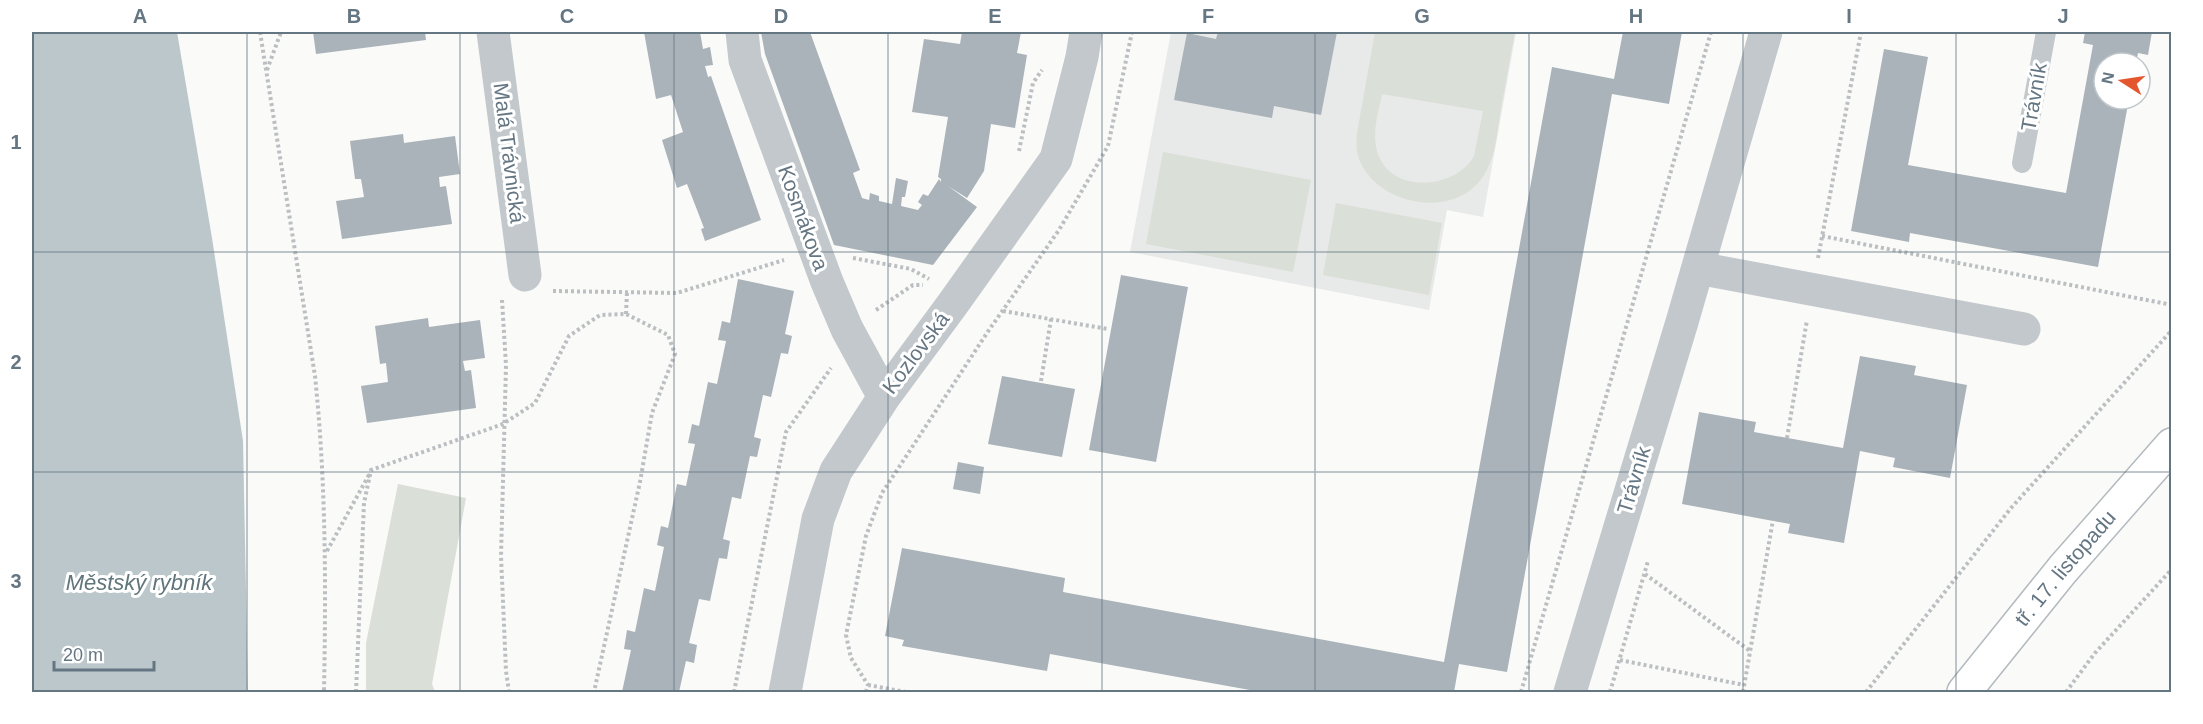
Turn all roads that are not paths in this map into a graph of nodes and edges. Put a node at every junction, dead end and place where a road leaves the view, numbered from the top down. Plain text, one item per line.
1 (493, 32) edge
2 (742, 32) edge
3 (1086, 32) edge
4 (1766, 32) edge
5 (2046, 32) edge
6 (2022, 163) dead end
7 (1698, 268) junction
8 (536, 283) road end
9 (2024, 329) dead end
10 (884, 397) junction
11 (2172, 445) edge
12 (785, 693) edge
13 (1570, 693) edge
14 (1964, 693) edge

1 - 8 street, Malá Trávnická
2 - 10 street, Kosmákova
3 - 10 street, Kozlovská
4 - 7 street, Trávník
5 - 6 lane, Trávník
7 - 9 street
7 - 13 street, Trávník
10 - 12 street, Kozlovská
11 - 14 main road, tř. 17. listopadu

